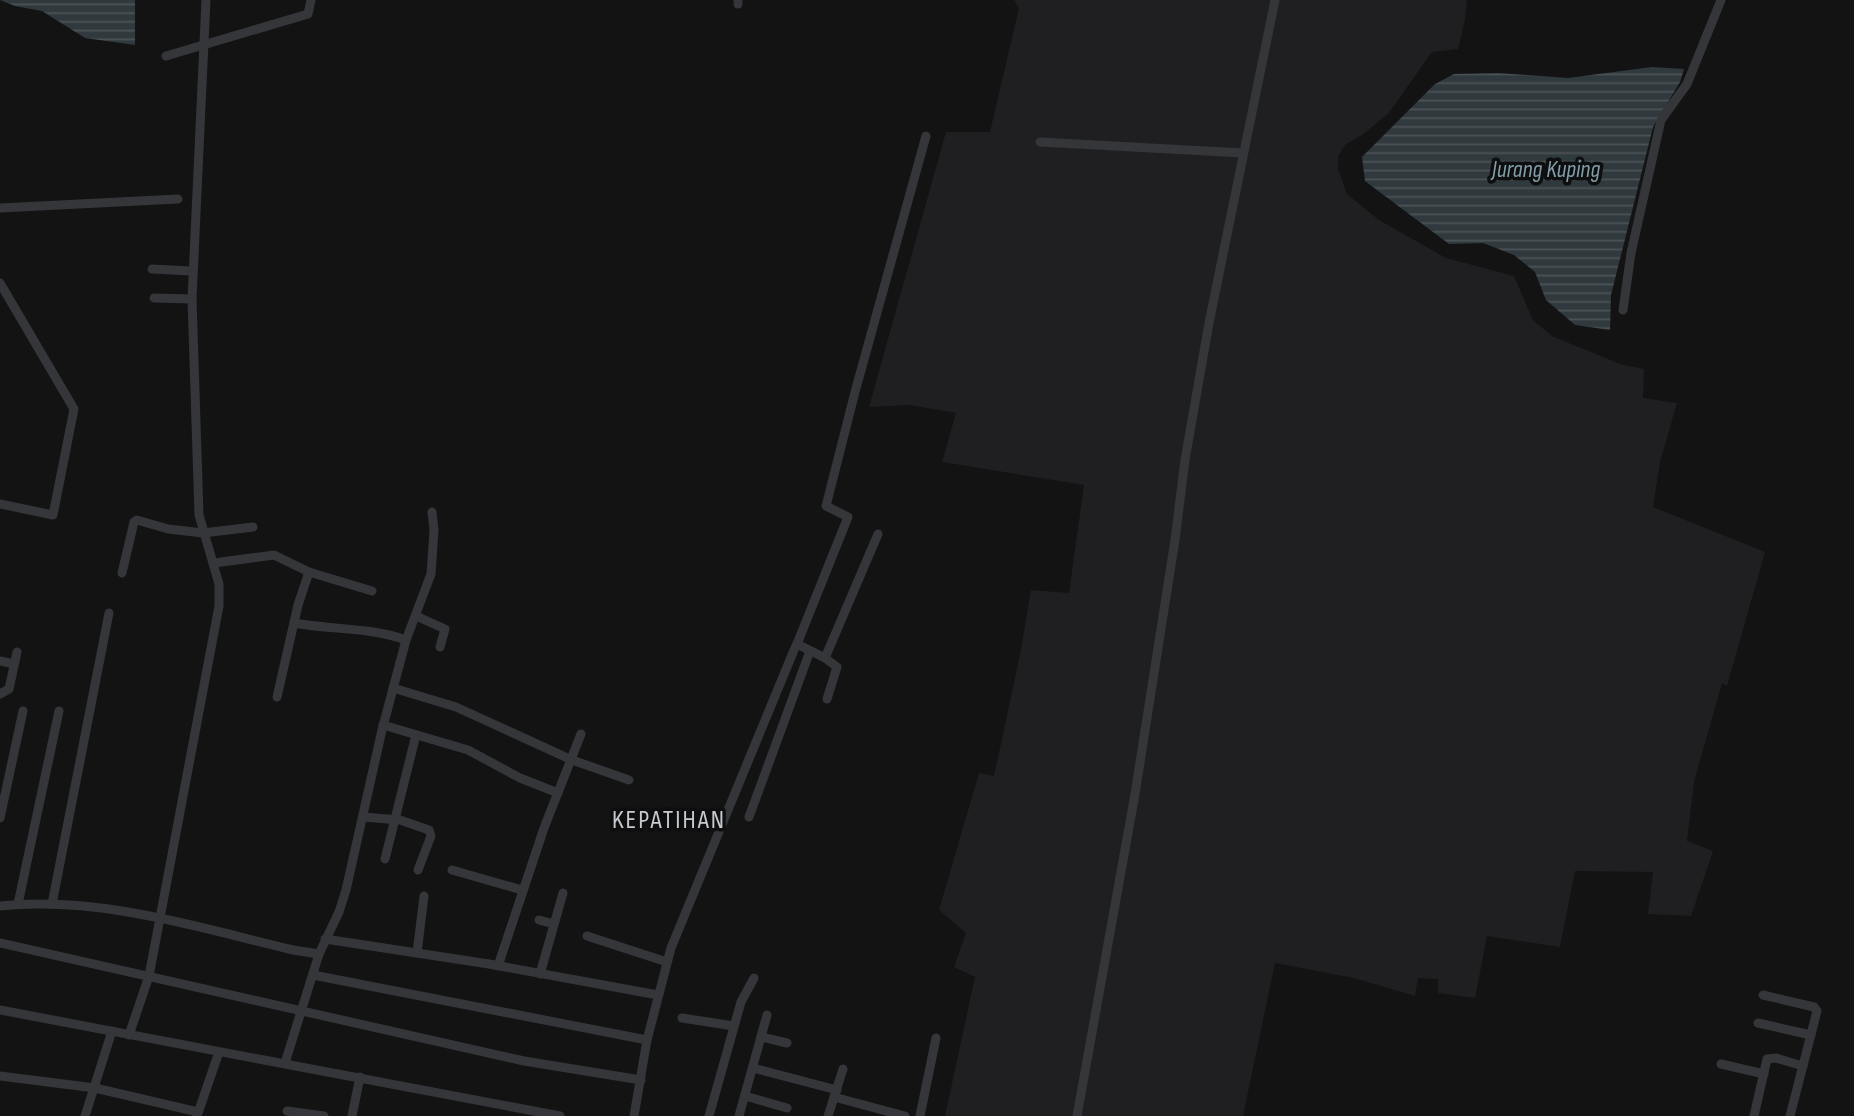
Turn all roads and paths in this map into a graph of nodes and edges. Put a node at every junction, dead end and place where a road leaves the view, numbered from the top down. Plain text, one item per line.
1 (206, 0) edge
2 (311, 0) edge
3 (1275, 0) edge
4 (1721, 0) edge
5 (203, 48) junction
6 (166, 57) dead end
7 (926, 136) dead end
8 (1040, 142) dead end
9 (1243, 153) junction
10 (178, 199) dead end
11 (0, 208) edge
12 (152, 269) dead end
13 (191, 271) junction
14 (0, 284) edge
15 (154, 298) dead end
16 (192, 299) junction
17 (1623, 310) dead end
18 (0, 504) edge
19 (432, 512) dead end
20 (253, 527) dead end
21 (203, 533) junction
22 (878, 534) dead end
23 (214, 563) junction
24 (309, 572) junction
25 (122, 573) dead end
26 (372, 591) dead end
27 (108, 613) dead end
28 (416, 616) junction
29 (294, 623) junction
30 (406, 640) junction
31 (797, 644) junction
32 (440, 647) dead end
33 (810, 651) junction
34 (17, 652) dead end
35 (825, 658) junction
36 (0, 661) edge
37 (14, 664) junction
38 (393, 688) junction
39 (0, 694) edge
40 (277, 697) dead end
41 (827, 699) dead end
42 (23, 711) dead end
43 (59, 711) dead end
44 (383, 725) junction
45 (581, 734) dead end
46 (416, 735) junction
47 (572, 760) junction
48 (745, 772) junction
49 (762, 779) junction
50 (629, 780) dead end
51 (558, 793) junction
52 (363, 817) junction
53 (749, 817) dead end
54 (0, 818) edge
55 (394, 820) junction
56 (385, 859) dead end
57 (418, 870) dead end
58 (452, 870) dead end
59 (522, 890) junction
60 (564, 893) dead end
61 (424, 897) dead end
62 (18, 904) junction
63 (51, 904) junction
64 (0, 906) edge
65 (160, 918) junction
66 (539, 920) dead end
67 (554, 924) junction
68 (587, 936) dead end
69 (325, 939) junction
70 (0, 943) edge
71 (417, 953) junction
72 (319, 954) junction
73 (667, 962) junction
74 (498, 966) junction
75 (540, 974) junction
76 (313, 975) junction
77 (149, 976) junction
78 (754, 978) dead end
79 (658, 995) junction
80 (1763, 995) dead end
81 (0, 1010) edge
82 (302, 1012) junction
83 (766, 1015) dead end
84 (682, 1018) dead end
85 (1758, 1023) dead end
86 (734, 1026) junction
87 (112, 1031) junction
88 (129, 1035) junction
89 (1811, 1035) junction
90 (761, 1037) junction
91 (936, 1038) dead end
92 (647, 1040) junction
93 (787, 1043) dead end
94 (219, 1052) junction
95 (285, 1063) junction
96 (1721, 1064) dead end
97 (1803, 1066) junction
98 (753, 1068) junction
99 (844, 1069) dead end
100 (1764, 1074) junction
101 (0, 1076) edge
102 (360, 1077) junction
103 (641, 1080) junction
104 (95, 1088) junction
105 (835, 1093) junction
106 (745, 1096) junction
107 (776, 1105) junction
108 (787, 1108) dead end
109 (288, 1111) dead end
110 (197, 1114) edge
111 (85, 1116) edge
112 (324, 1116) edge
113 (352, 1116) edge
114 (560, 1116) edge
115 (634, 1116) edge
116 (709, 1116) edge
117 (739, 1116) edge
118 (773, 1116) edge
119 (828, 1116) edge
120 (905, 1116) edge
121 (920, 1116) edge
122 (1077, 1116) edge
123 (1754, 1116) edge
124 (1790, 1116) edge

1 - 5 street
2 - 5 street
3 - 9 street
4 - 17 street
5 - 6 street
5 - 13 street
7 - 31 street
8 - 9 street
9 - 122 street
10 - 11 street
12 - 13 street
13 - 16 street
14 - 18 street
15 - 16 street
16 - 21 street
19 - 28 street
20 - 21 street
21 - 23 street
21 - 25 street
22 - 35 street
23 - 24 street
23 - 65 street
24 - 26 street
24 - 29 street
27 - 63 street
28 - 30 street
28 - 32 street
29 - 30 street
29 - 40 street
30 - 38 street
31 - 33 street
31 - 48 street
33 - 35 street
33 - 49 street
34 - 37 street
35 - 41 street
36 - 37 street
37 - 39 street
38 - 44 street
38 - 47 street
42 - 54 street
43 - 62 street
44 - 46 street
44 - 52 street
45 - 47 street
46 - 51 street
46 - 55 street
47 - 50 street
47 - 51 street
48 - 49 street
48 - 73 street
49 - 53 street
51 - 59 street
52 - 55 street
52 - 69 street
55 - 56 street
55 - 57 street
58 - 59 street
59 - 74 street
60 - 67 street
61 - 71 street
62 - 63 street
62 - 64 street
63 - 65 street
65 - 72 street
65 - 77 street
66 - 67 street
67 - 75 street
68 - 73 street
69 - 71 street
69 - 72 street
70 - 77 street
71 - 74 street
72 - 76 street
73 - 79 street
74 - 75 street
75 - 79 street
76 - 82 street
76 - 92 street
77 - 82 street
77 - 88 street
78 - 86 street
79 - 92 street
80 - 89 street
81 - 87 street
82 - 95 street
82 - 103 street
83 - 90 street
84 - 86 street
85 - 89 street
86 - 116 street
87 - 88 street
87 - 104 street
88 - 94 street
89 - 97 street
90 - 93 street
90 - 98 street
91 - 121 street
92 - 103 street
94 - 95 street
94 - 110 street
95 - 102 street
96 - 100 street
97 - 100 street
97 - 124 street
98 - 105 street
98 - 106 street
99 - 105 street
100 - 123 street
101 - 104 street
102 - 113 street
102 - 114 street
103 - 115 street
104 - 110 street
104 - 111 street
105 - 119 street
105 - 120 street
106 - 107 street
106 - 117 street
107 - 108 street
107 - 118 street
109 - 112 street

